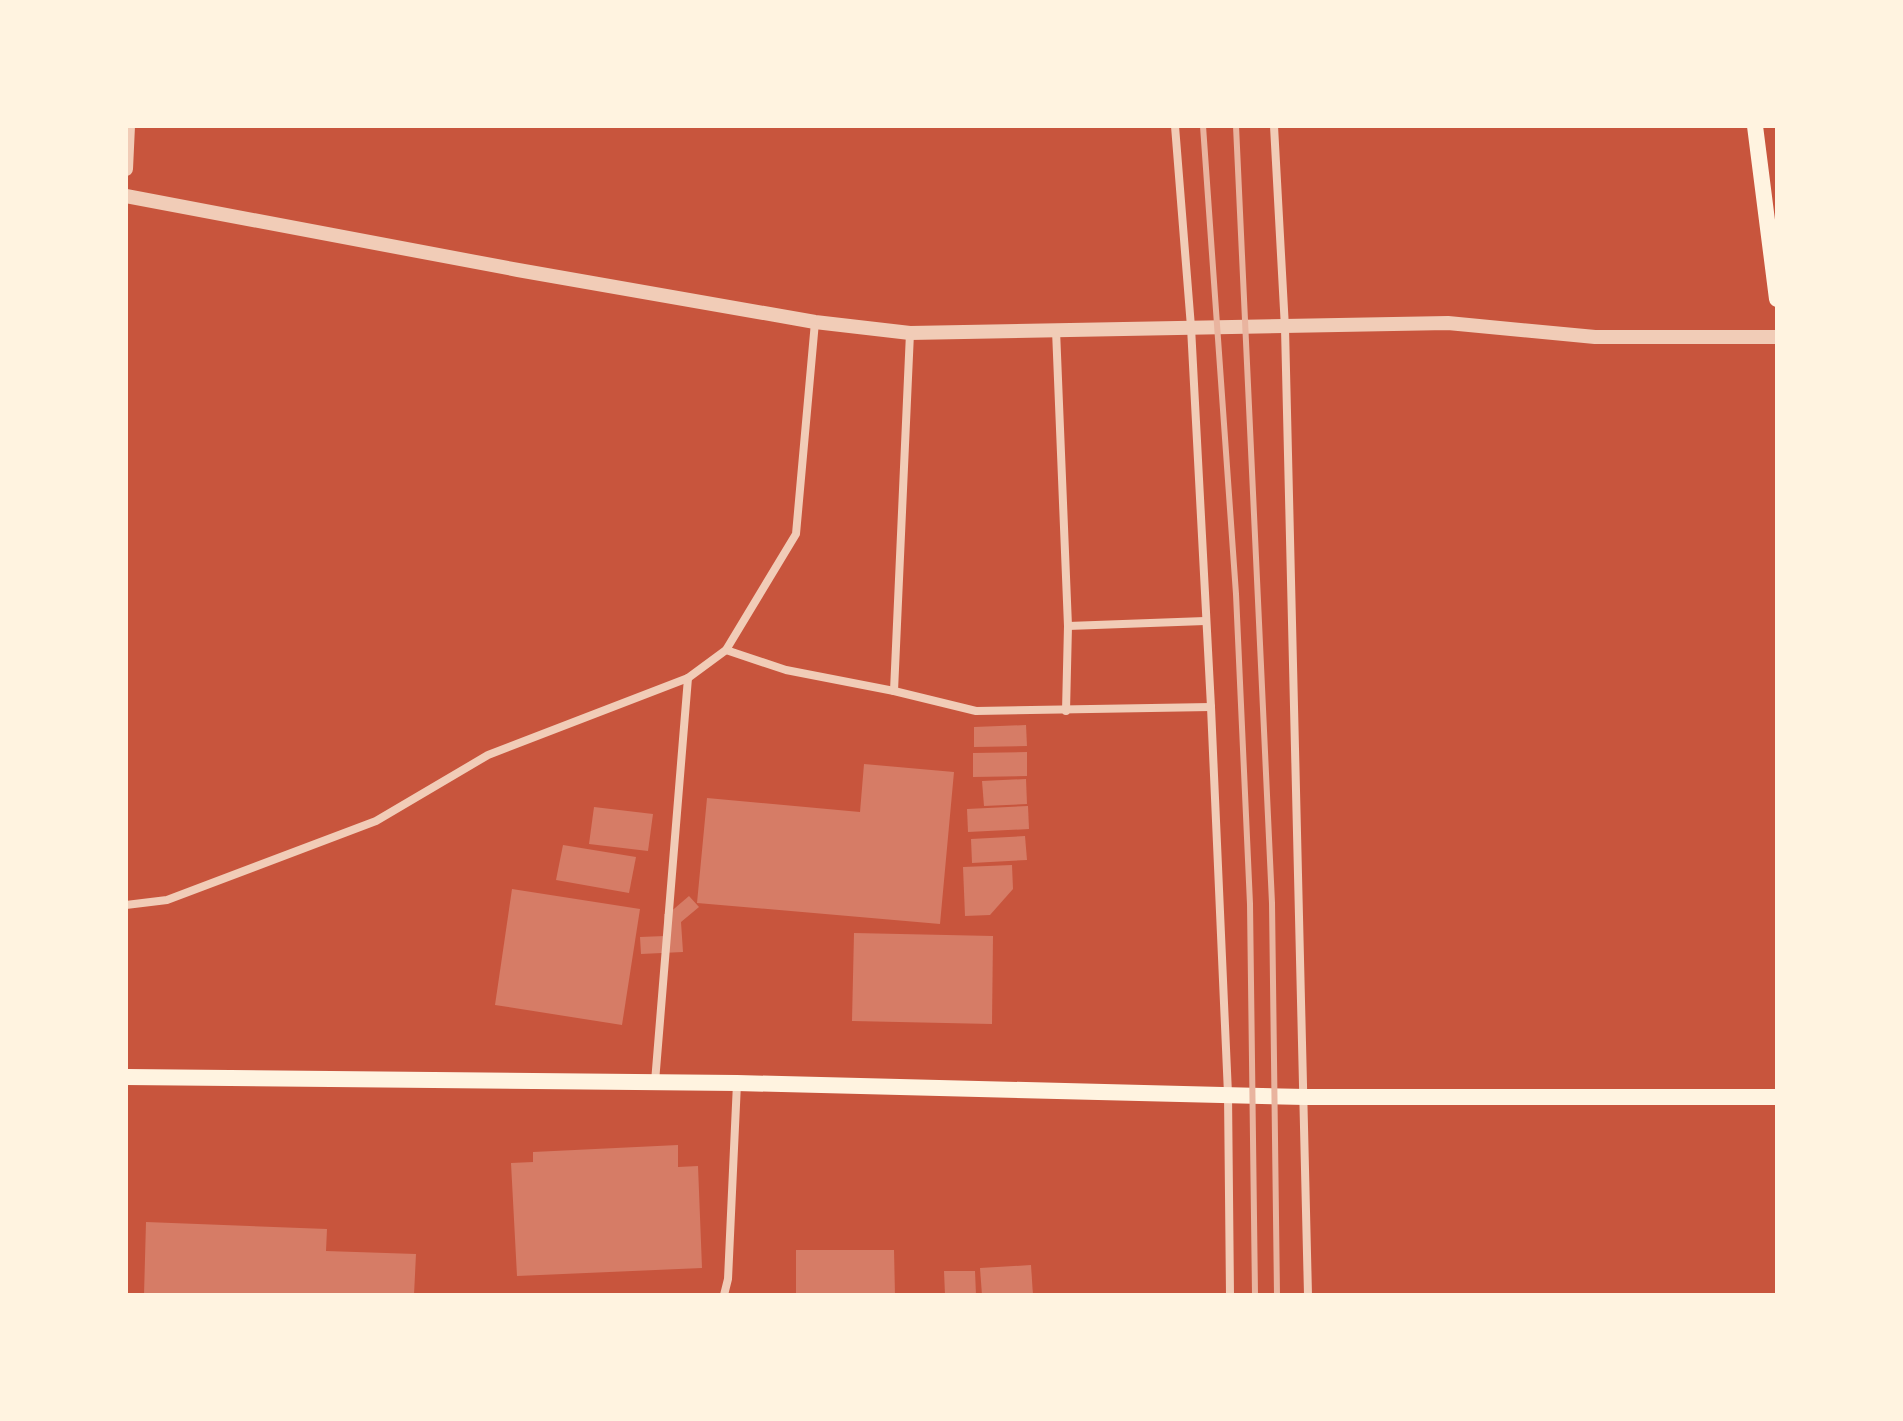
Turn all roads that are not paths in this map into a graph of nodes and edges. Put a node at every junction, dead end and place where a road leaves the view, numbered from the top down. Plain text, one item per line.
1 (128, 126) edge
2 (1175, 126) edge
3 (1274, 126) edge
4 (1755, 126) edge
5 (126, 169) edge
6 (126, 196) edge
7 (1777, 299) edge
8 (815, 322) junction
9 (1191, 327) junction
10 (1285, 328) junction
11 (1056, 330) junction
12 (910, 333) junction
13 (1777, 337) edge
14 (1205, 621) junction
15 (1068, 626) junction
16 (726, 650) junction
17 (688, 678) junction
18 (894, 691) junction
19 (1211, 707) junction
20 (1066, 711) junction
21 (126, 905) edge
22 (126, 1077) edge
23 (655, 1083) junction
24 (737, 1083) junction
25 (1228, 1094) junction
26 (1305, 1097) junction
27 (1777, 1097) edge
28 (724, 1295) edge
29 (1230, 1295) edge
30 (1308, 1295) edge

1 - 5 street
2 - 9 street
3 - 10 street
4 - 7 main road
6 - 8 street
8 - 12 street
8 - 16 street
9 - 10 street
9 - 11 street
9 - 14 street
10 - 13 street
10 - 26 street
11 - 12 street
11 - 15 street
12 - 18 street
14 - 15 street
14 - 19 street
15 - 20 street
16 - 17 street
16 - 18 street
17 - 21 street
17 - 23 street
18 - 20 street
19 - 20 street
19 - 25 street
22 - 23 main road
23 - 24 main road
24 - 25 main road
24 - 28 street
25 - 26 main road
25 - 29 street
26 - 27 main road
26 - 30 street

